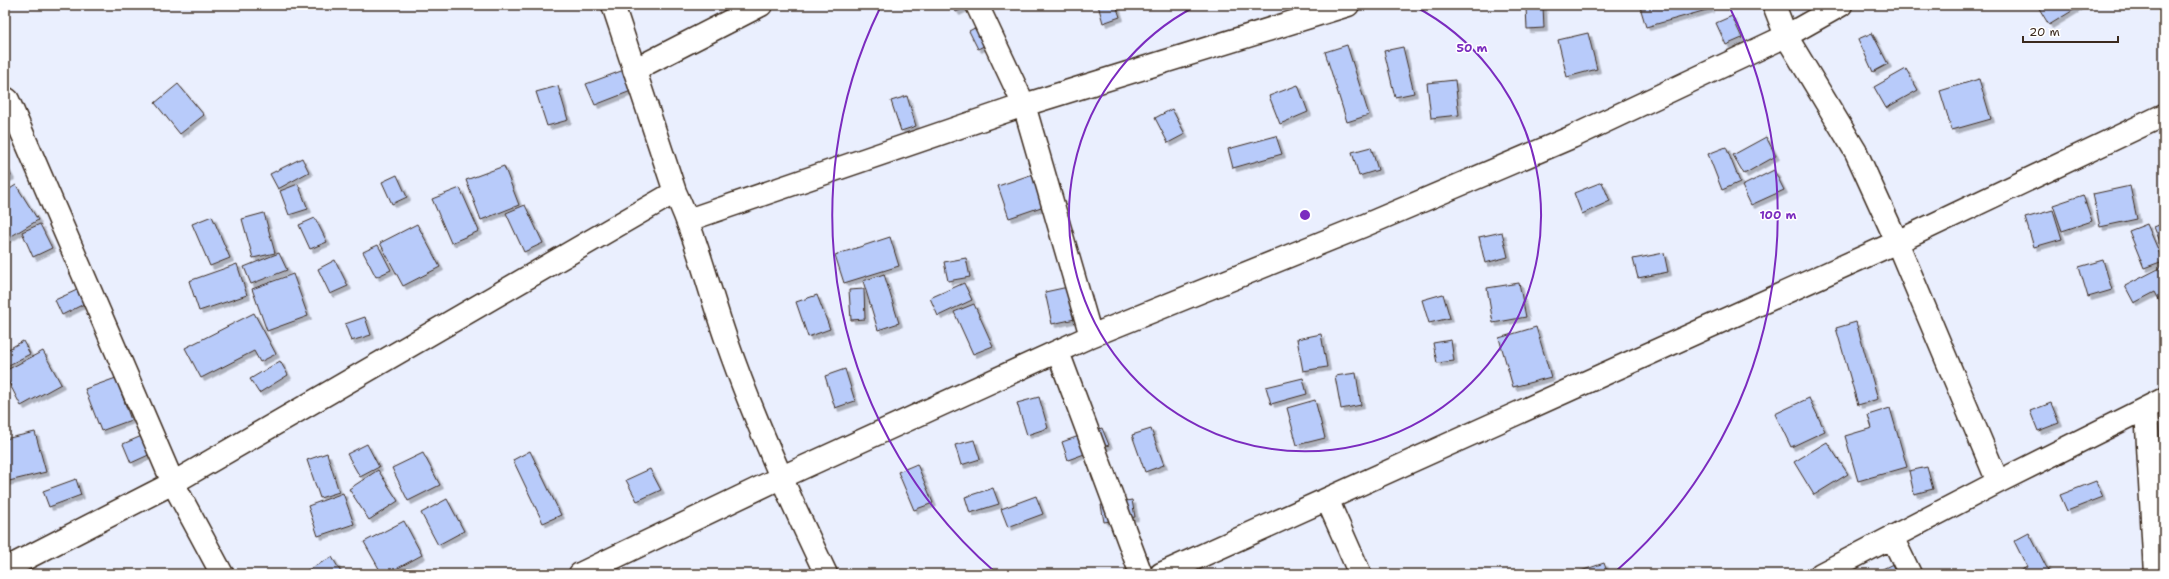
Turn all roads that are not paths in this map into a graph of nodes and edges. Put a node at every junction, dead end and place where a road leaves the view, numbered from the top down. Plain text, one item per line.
1 (613, 5) edge
2 (761, 5) edge
3 (978, 5) edge
4 (1348, 5) edge
5 (1774, 5) edge
6 (1841, 5) edge
7 (1786, 36) junction
8 (634, 70) junction
9 (5, 98) edge
10 (1024, 105) junction
11 (2164, 115) edge
12 (675, 192) junction
13 (688, 220) junction
14 (1897, 242) junction
15 (1091, 336) junction
16 (1058, 352) junction
17 (2155, 404) edge
18 (780, 478) junction
19 (1998, 482) junction
20 (173, 483) junction
21 (1326, 499) junction
22 (1892, 537) junction
23 (5, 569) edge
24 (222, 574) edge
25 (580, 574) edge
26 (826, 574) edge
27 (1140, 574) edge
28 (1161, 574) edge
29 (1360, 574) edge
30 (1821, 574) edge
31 (1910, 574) edge
32 (2155, 574) edge

1 - 8 street
2 - 8 street
3 - 10 street
4 - 10 street
5 - 7 street
6 - 7 street
7 - 14 street
7 - 15 street
8 - 12 street
9 - 20 street
10 - 13 street
10 - 15 street
11 - 14 street
12 - 13 street
12 - 20 street
13 - 18 street
14 - 19 street
14 - 21 street
15 - 16 street
16 - 18 street
16 - 27 street
17 - 19 street
17 - 32 street
18 - 25 street
18 - 26 street
19 - 22 street
20 - 23 street
20 - 24 street
21 - 28 street
21 - 29 street
22 - 30 street
22 - 31 street

